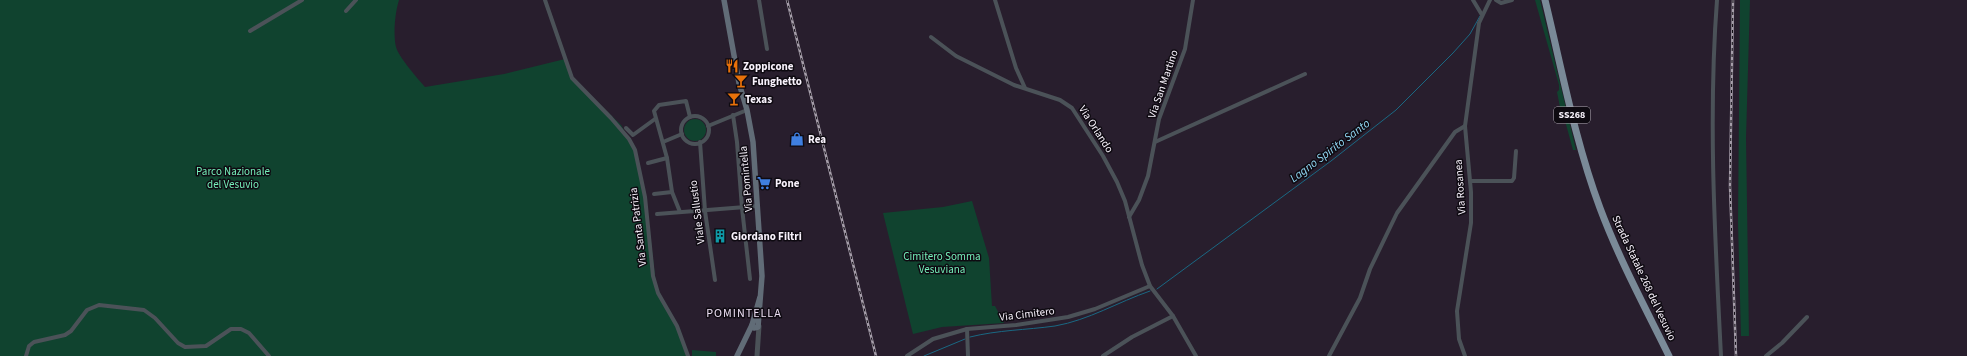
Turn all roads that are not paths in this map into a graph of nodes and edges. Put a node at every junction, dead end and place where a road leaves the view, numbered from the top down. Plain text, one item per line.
1 (302, 0) edge
2 (356, 0) edge
3 (545, 0) edge
4 (724, 0) edge
5 (759, 0) edge
6 (995, 0) edge
7 (1193, 0) edge
8 (1473, 0) edge
9 (1490, 0) edge
10 (1496, 0) edge
11 (1512, 0) edge
12 (1545, 0) edge
13 (1717, 0) edge
14 (346, 11) dead end
15 (1482, 15) junction
16 (250, 30) dead end
17 (931, 37) dead end
18 (767, 49) dead end
19 (1305, 74) dead end
20 (1025, 88) junction
21 (747, 110) junction
22 (733, 115) junction
23 (690, 117) junction
24 (655, 119) junction
25 (708, 126) junction
26 (1465, 126) junction
27 (626, 128) dead end
28 (682, 134) junction
29 (663, 142) junction
30 (700, 142) junction
31 (1155, 142) junction
32 (1516, 151) dead end
33 (667, 158) junction
34 (648, 162) dead end
35 (1470, 181) junction
36 (672, 192) junction
37 (654, 194) dead end
38 (758, 206) junction
39 (742, 208) junction
40 (705, 211) junction
41 (680, 212) junction
42 (657, 214) dead end
43 (1129, 217) junction
44 (750, 279) dead end
45 (715, 280) dead end
46 (1150, 286) junction
47 (1173, 316) junction
48 (1807, 317) dead end
49 (755, 326) junction
50 (967, 330) junction
51 (26, 356) edge
52 (269, 356) edge
53 (688, 356) edge
54 (737, 356) edge
55 (757, 356) edge
56 (907, 356) edge
57 (968, 356) edge
58 (1103, 356) edge
59 (1196, 356) edge
60 (1329, 356) edge
61 (1465, 356) edge
62 (1669, 356) edge
63 (1721, 356) edge
64 (1766, 356) edge

1 - 16 street
2 - 14 street
3 - 53 street, Via Santa Patrizia
4 - 21 main road, Via Pomintella
5 - 18 street
6 - 20 street
7 - 31 street, Via San Martino
8 - 15 street
9 - 15 street, Via Rosanea
10 - 11 street
12 - 62 highway, Strada Statale 268 del Vesuvio / SS268
13 - 63 street
15 - 26 street, Via Rosanea
17 - 20 street, Via Orlando
19 - 31 street
20 - 43 street, Via Orlando
21 - 22 street
21 - 38 main road, Via Pomintella
22 - 25 street
22 - 39 street
23 - 24 street
23 - 25 street
23 - 28 street
24 - 27 street
24 - 29 street
25 - 30 street
26 - 35 street, Via Rosanea
26 - 60 street
28 - 29 street
28 - 30 street
29 - 33 street
30 - 40 street, Viale Sallustio
31 - 43 street, Via San Martino
32 - 35 street
33 - 34 street
33 - 36 street
35 - 61 street, Via Rosanea
36 - 37 street
36 - 41 street
38 - 39 street
38 - 49 main road, Via Pomintella
39 - 40 street
39 - 44 street
40 - 41 street
40 - 45 street, Viale Sallustio
41 - 42 street
43 - 46 street, Via Orlando
46 - 47 street, Via Orlando
46 - 50 street, Via Cimitero
47 - 58 street
47 - 59 street, Via Orlando
48 - 64 street
49 - 54 main road
49 - 55 street, Via Pomintella
50 - 56 street, Via Cimitero
50 - 57 street
51 - 52 street

